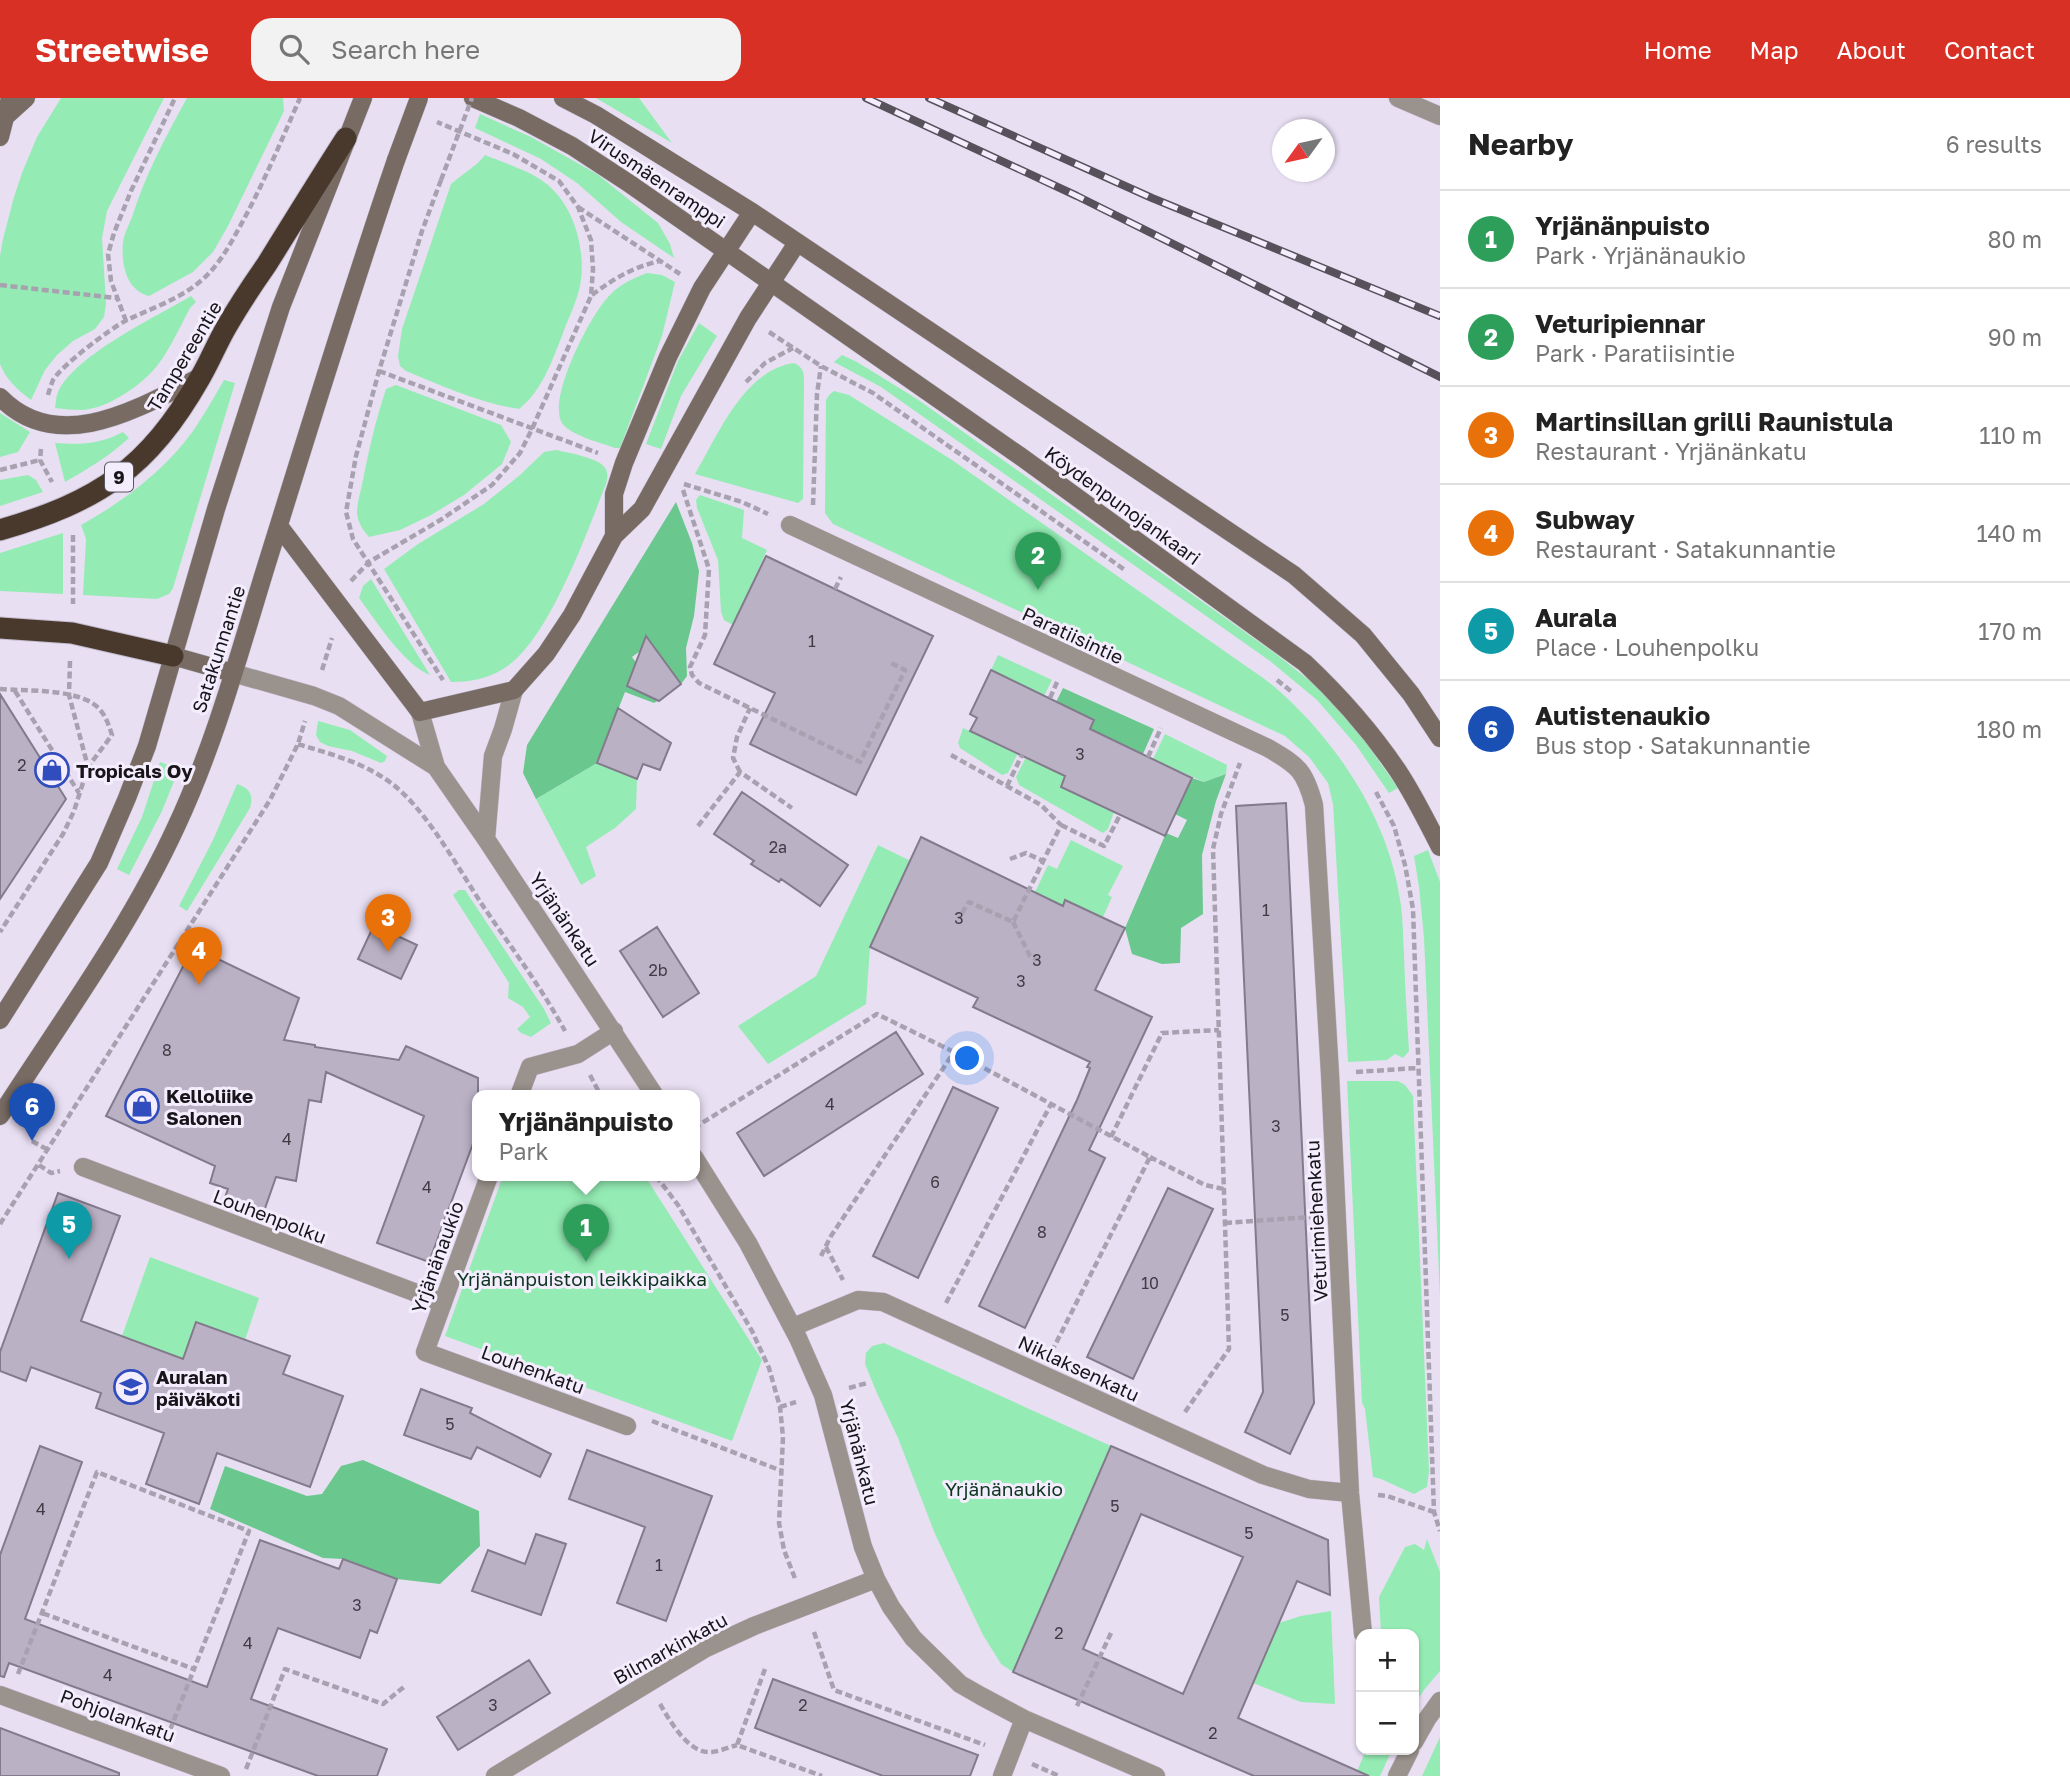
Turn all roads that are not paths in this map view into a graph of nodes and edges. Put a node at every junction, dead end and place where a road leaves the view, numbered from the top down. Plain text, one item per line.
1 (10, 98) edge
2 (26, 98) edge
3 (363, 98) edge
4 (419, 98) edge
5 (472, 98) edge
6 (563, 98) edge
7 (1398, 98) edge
8 (1440, 116) edge
9 (5, 117) junction
10 (0, 137) edge
11 (346, 138) junction
12 (752, 212) junction
13 (797, 243) junction
14 (726, 251) junction
15 (771, 282) junction
16 (202, 376) junction
17 (0, 397) edge
18 (790, 525) road end
19 (279, 526) junction
20 (0, 530) edge
21 (614, 536) junction
22 (0, 628) edge
23 (173, 656) junction
24 (233, 673) junction
25 (514, 690) junction
26 (420, 712) junction
27 (1440, 738) edge
28 (436, 768) junction
29 (1314, 805) joint
30 (486, 839) junction
31 (1440, 847) edge
32 (0, 1020) edge
33 (614, 1031) junction
34 (521, 1090) edge
35 (651, 1090) edge
36 (0, 1115) edge
37 (700, 1165) edge
38 (83, 1167) dead end
39 (487, 1181) edge
40 (443, 1303) junction
41 (793, 1327) junction
42 (425, 1352) joint
43 (627, 1426) dead end
44 (1350, 1493) junction
45 (876, 1579) junction
46 (1363, 1629) edge
47 (5, 1696) edge
48 (1440, 1701) edge
49 (1024, 1719) junction
50 (1419, 1733) edge
51 (1408, 1755) edge
52 (221, 1776) edge
53 (495, 1776) edge
54 (1002, 1776) edge
55 (1156, 1776) edge
56 (1397, 1776) edge

1 - 9 main road
2 - 9 main road
3 - 11 main road, 9
4 - 19 main road, Satakunnantie, bridge
5 - 14 main road, Virusmäenramppi
6 - 12 main road, Virusmäenramppi
7 - 8 street
9 - 10 main road
11 - 16 highway, Tampereentie / 9
11 - 23 main road, Satakunnantie / 9
12 - 13 main road, Köydenpunojankaari
12 - 14 main road
13 - 15 main road, Virusmäenramppi
13 - 27 main road, Köydenpunojankaari
14 - 15 main road, Köydenpunojankaari
14 - 21 main road, Virusmäenramppi
15 - 21 main road, Virusmäenramppi
15 - 31 main road, Köydenpunojankaari
16 - 17 main road
16 - 20 highway, Tampereentie / 9
18 - 29 street, Paratiisintie
19 - 24 main road, Satakunnantie
19 - 26 main road, Yrjänänkatu
21 - 25 main road, Virusmäenramppi
22 - 23 highway
23 - 24 main road
23 - 32 main road, Satakunnantie
24 - 28 street, Yrjänänkatu
24 - 36 main road, Satakunnantie
25 - 26 main road
25 - 30 street, Virusmäenramppi
26 - 28 street, Yrjänänkatu
28 - 30 street, Yrjänänkatu
29 - 44 street, Veturimiehenkatu
30 - 33 street, Yrjänänkatu
33 - 34 street
33 - 35 street, Yrjänänkatu
37 - 41 street, Yrjänänkatu
38 - 40 street, Louhenpolku
39 - 40 street, Yrjänänaukio
40 - 42 street, Yrjänänaukio
41 - 44 street, Niklaksenkatu
41 - 45 street, Yrjänänkatu
42 - 43 street, Louhenkatu
44 - 46 street, Veturimiehenkatu
45 - 49 street, Yrjänänkatu
45 - 53 street, Bilmarkinkatu
47 - 52 street, Pohjolankatu
48 - 50 street
49 - 54 street
49 - 55 street, Yrjänänkatu
51 - 56 street

